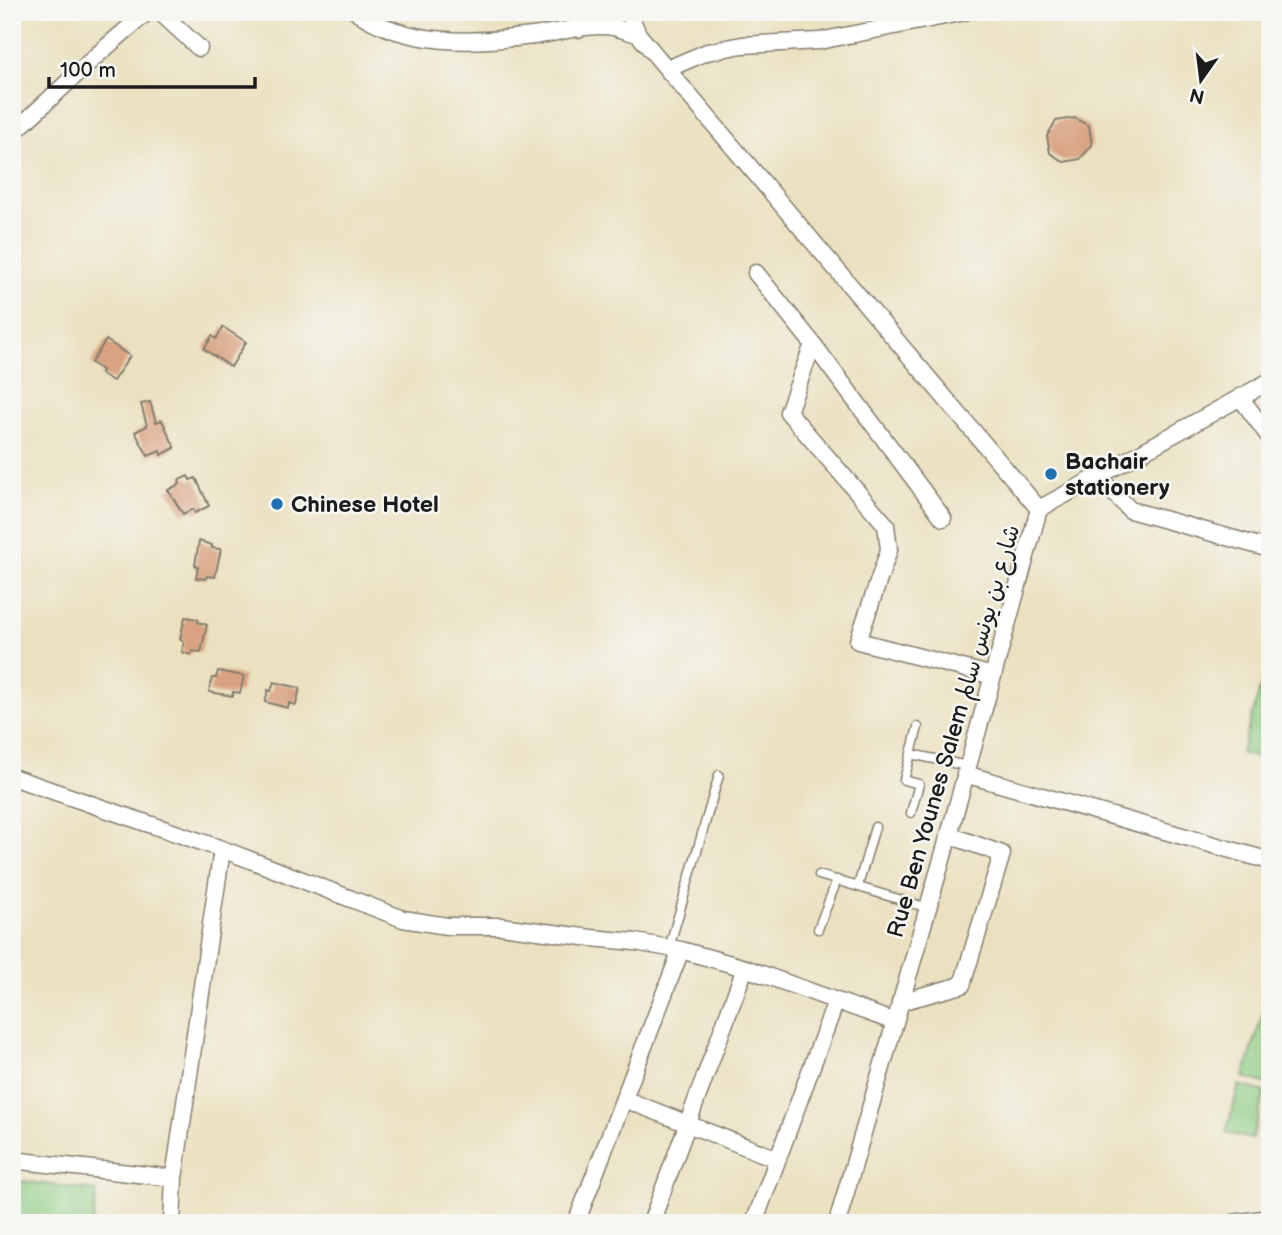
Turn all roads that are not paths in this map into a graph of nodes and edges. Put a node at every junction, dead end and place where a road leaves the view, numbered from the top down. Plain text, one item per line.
1 (147, 12) edge
2 (160, 12) edge
3 (357, 12) edge
4 (598, 12) edge
5 (629, 12) edge
6 (965, 12) edge
7 (579, 29) junction
8 (638, 34) junction
9 (199, 48) dead end
10 (667, 69) junction
11 (12, 134) edge
12 (756, 273) dead end
13 (813, 344) junction
14 (1270, 381) edge
15 (1240, 397) junction
16 (1270, 436) edge
17 (1098, 476) junction
18 (1039, 509) junction
19 (943, 519) dead end
20 (1270, 549) edge
21 (993, 676) junction
22 (918, 727) dead end
23 (911, 754) junction
24 (966, 770) junction
25 (719, 775) dead end
26 (12, 777) edge
27 (911, 813) dead end
28 (876, 827) dead end
29 (949, 835) junction
30 (222, 849) junction
31 (1270, 861) edge
32 (819, 875) dead end
33 (836, 880) junction
34 (858, 886) junction
35 (928, 908) junction
36 (818, 929) dead end
37 (675, 949) junction
38 (745, 968) junction
39 (836, 1001) junction
40 (900, 1002) junction
41 (895, 1022) junction
42 (624, 1099) junction
43 (688, 1124) junction
44 (777, 1159) junction
45 (12, 1160) edge
46 (174, 1178) junction
47 (1270, 1218) edge
48 (173, 1223) edge
49 (576, 1223) edge
50 (651, 1223) edge
51 (754, 1223) edge
52 (837, 1223) edge
53 (1233, 1223) edge

1 - 11 street
2 - 9 street
3 - 7 street
4 - 7 street
5 - 8 street, Rue Ben Younes Salem شارع بن يونس سالم
6 - 10 street
7 - 8 street
8 - 10 street, Rue Ben Younes Salem شارع بن يونس سالم
10 - 18 street, Rue Ben Younes Salem شارع بن يونس سالم
12 - 13 street
13 - 19 street
13 - 21 street
14 - 15 street
15 - 16 street
15 - 17 street
17 - 18 street
17 - 20 street
18 - 21 street, Rue Ben Younes Salem شارع بن يونس سالم
21 - 24 street, Rue Ben Younes Salem شارع بن يونس سالم
22 - 23 lane
23 - 24 lane
23 - 27 lane
24 - 29 street, Rue Ben Younes Salem شارع بن يونس سالم
24 - 31 street
25 - 37 lane
26 - 30 street
28 - 34 lane
29 - 35 street, Rue Ben Younes Salem شارع بن يونس سالم
29 - 40 street
30 - 37 street
30 - 46 street
32 - 33 lane
33 - 34 lane
33 - 36 lane
34 - 35 lane
35 - 40 street, Rue Ben Younes Salem شارع بن يونس سالم
37 - 38 street
37 - 42 street
38 - 39 street
38 - 43 street
39 - 41 street
39 - 44 street
40 - 41 street, Rue Ben Younes Salem شارع بن يونس سالم
41 - 52 street, Rue Ben Younes Salem شارع بن يونس سالم
42 - 43 street
42 - 49 street
43 - 44 street
43 - 50 street
44 - 51 street
45 - 46 street
46 - 48 street
47 - 53 street

